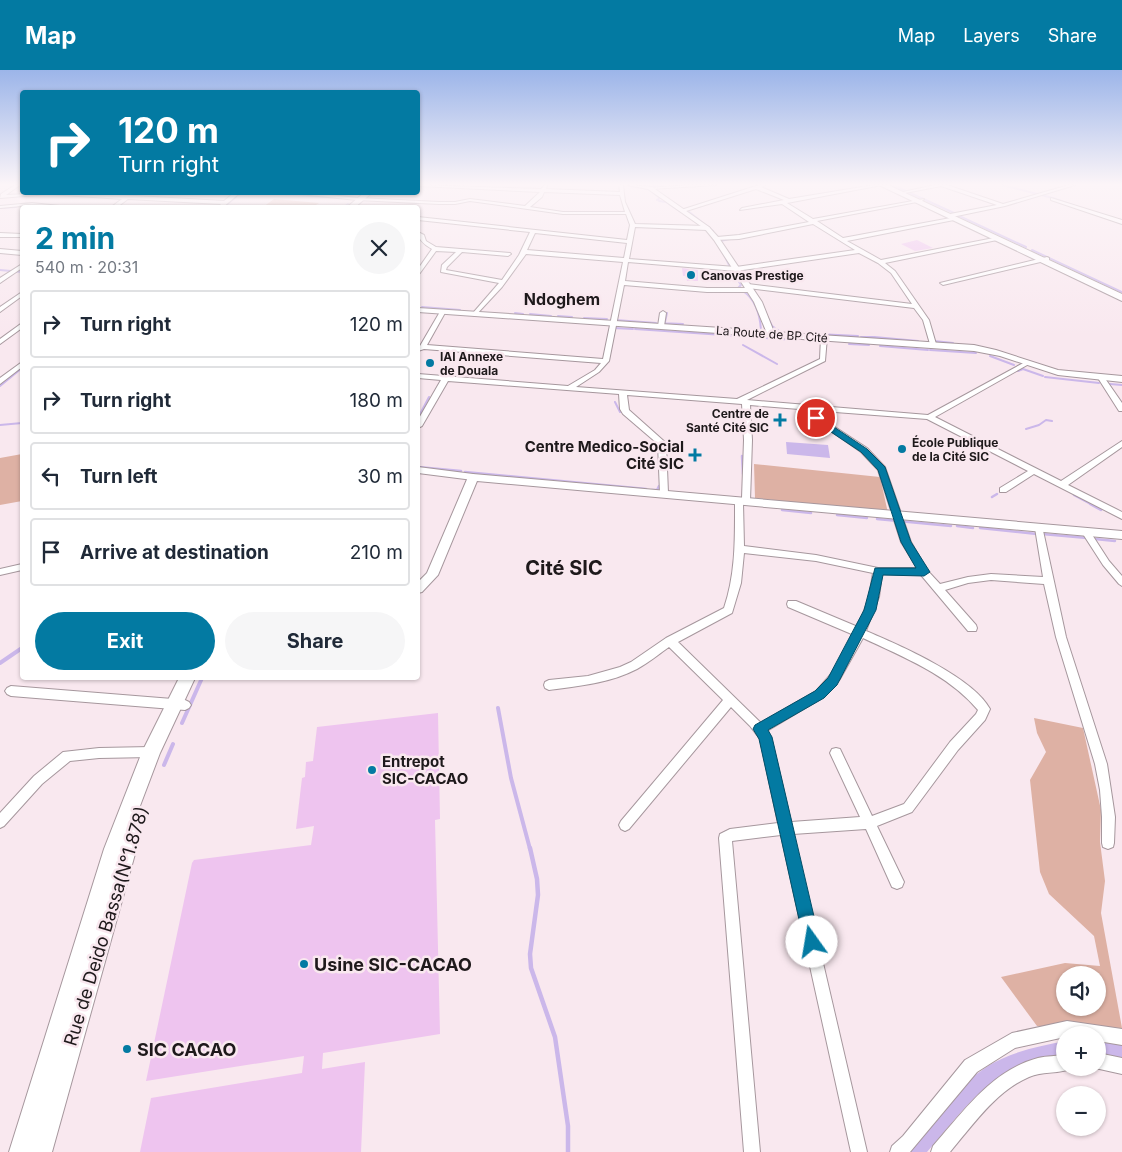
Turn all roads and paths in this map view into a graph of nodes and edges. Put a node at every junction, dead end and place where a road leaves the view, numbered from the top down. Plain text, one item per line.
1 (421, 235) edge
2 (532, 235) edge
3 (567, 235) edge
4 (631, 235) edge
5 (714, 235) edge
6 (746, 235) edge
7 (835, 235) edge
8 (864, 235) edge
9 (992, 235) edge
10 (994, 235) edge
11 (997, 238) junction
12 (717, 239) junction
13 (842, 240) junction
14 (630, 242) junction
15 (436, 249) junction
16 (0, 251) edge
17 (460, 251) junction
18 (526, 252) junction
19 (860, 252) junction
20 (20, 253) edge
21 (508, 254) dead end
22 (1045, 259) junction
23 (626, 261) junction
24 (420, 262) edge
25 (880, 262) junction
26 (425, 263) junction
27 (444, 266) junction
28 (20, 267) edge
29 (420, 269) edge
30 (736, 269) junction
31 (0, 272) edge
32 (12, 273) junction
33 (20, 274) edge
34 (0, 281) edge
35 (503, 282) junction
36 (622, 283) junction
37 (943, 283) dead end
38 (749, 288) junction
39 (20, 295) edge
40 (1122, 296) edge
41 (0, 301) edge
42 (11, 302) junction
43 (917, 306) junction
44 (0, 310) edge
45 (420, 310) edge
46 (443, 311) junction
47 (664, 313) dead end
48 (475, 314) junction
49 (612, 323) junction
50 (661, 326) junction
51 (20, 327) edge
52 (771, 334) junction
53 (824, 337) junction
54 (0, 342) edge
55 (933, 344) junction
56 (420, 348) edge
57 (606, 361) junction
58 (1027, 363) junction
59 (20, 366) edge
60 (420, 376) edge
61 (1102, 378) junction
62 (445, 379) junction
63 (1122, 379) edge
64 (0, 382) edge
65 (568, 388) junction
66 (623, 393) junction
67 (742, 402) junction
68 (800, 407) junction
69 (1122, 409) edge
70 (929, 417) junction
71 (420, 423) edge
72 (1122, 443) edge
73 (420, 470) edge
74 (1035, 470) junction
75 (473, 477) junction
76 (1063, 484) junction
77 (1004, 490) dead end
78 (664, 493) junction
79 (742, 500) junction
80 (897, 515) junction
81 (1122, 516) edge
82 (1039, 528) junction
83 (1086, 532) junction
84 (1122, 535) edge
85 (741, 549) junction
86 (20, 567) edge
87 (878, 571) junction
88 (0, 572) edge
89 (924, 572) junction
90 (1050, 581) junction
91 (1122, 582) edge
92 (420, 587) edge
93 (938, 588) junction
94 (792, 604) dead end
95 (972, 628) dead end
96 (860, 633) junction
97 (670, 641) junction
98 (186, 680) edge
99 (196, 680) edge
100 (549, 685) dead end
101 (11, 691) dead end
102 (730, 700) junction
103 (180, 705) junction
104 (760, 729) junction
105 (152, 752) junction
106 (836, 754) dead end
107 (0, 822) edge
108 (868, 822) junction
109 (625, 826) dead end
110 (787, 828) junction
111 (1108, 843) dead end
112 (897, 882) dead end
113 (1122, 1037) edge
114 (1106, 1063) edge
115 (1056, 1064) edge
116 (1122, 1066) edge
117 (22, 1152) edge
118 (39, 1152) edge
119 (752, 1152) edge
120 (859, 1152) edge
121 (898, 1152) edge
122 (939, 1152) edge

1 - 15 street
2 - 18 street
3 - 14 street
4 - 14 street
5 - 12 street
6 - 12 street
7 - 13 street
8 - 13 street
9 - 11 main road
10 - 22 main road
11 - 22 main road
11 - 25 street
12 - 30 street
13 - 19 street
14 - 23 street
15 - 17 street
15 - 26 street
16 - 20 street
17 - 21 street
17 - 27 street
18 - 23 street
18 - 35 street
19 - 25 street
19 - 30 street
22 - 37 street
22 - 40 main road
23 - 30 street
23 - 36 street
24 - 26 street
25 - 43 street
26 - 27 street
26 - 29 street
27 - 35 street
28 - 32 street
30 - 38 street
31 - 32 street
32 - 33 street
32 - 34 street
35 - 48 street
36 - 38 street
36 - 49 street
38 - 43 street
38 - 52 street
39 - 42 street
41 - 42 street
42 - 44 street
43 - 55 street
45 - 46 street, La Route de BP Cité
46 - 48 street, La Route de BP Cité
46 - 56 street
47 - 50 street
48 - 49 street, La Route de BP Cité
49 - 50 street, La Route de BP Cité
49 - 57 street
50 - 52 street, La Route de BP Cité
51 - 54 street
52 - 53 street, La Route de BP Cité
53 - 55 street, La Route de BP Cité
53 - 67 street
55 - 58 street, La Route de BP Cité
56 - 57 street
57 - 65 street
58 - 61 street, La Route de BP Cité
58 - 70 street
59 - 64 street
60 - 62 street
61 - 63 street, La Route de BP Cité
61 - 69 street
62 - 65 street
62 - 71 street
65 - 66 street
66 - 67 street
66 - 78 street
67 - 68 street
67 - 79 street
68 - 70 street
68 - 80 street
70 - 74 street
72 - 76 street
73 - 75 street
74 - 76 street
74 - 77 street
75 - 78 street
75 - 92 street
76 - 81 street
78 - 79 street
79 - 80 street
79 - 85 street
80 - 82 street
80 - 89 street
82 - 83 street
82 - 90 street
83 - 84 street
83 - 91 street
85 - 87 street
85 - 97 street
86 - 88 street
87 - 89 street
87 - 96 street
89 - 93 street
90 - 93 street
90 - 111 street
93 - 95 street
94 - 96 street
96 - 104 street
96 - 108 street
97 - 100 street
97 - 102 street
98 - 103 main road
99 - 103 main road, Rue de Deido Bassa(N°1.878)
101 - 103 street
102 - 104 street
102 - 109 street
103 - 105 main road
103 - 118 main road, Rue de Deido Bassa(N°1.878)
104 - 110 street
105 - 107 street
105 - 117 main road
106 - 108 street
108 - 110 street
108 - 112 street
110 - 119 street
110 - 120 street
113 - 121 street
114 - 116 street
115 - 122 street

